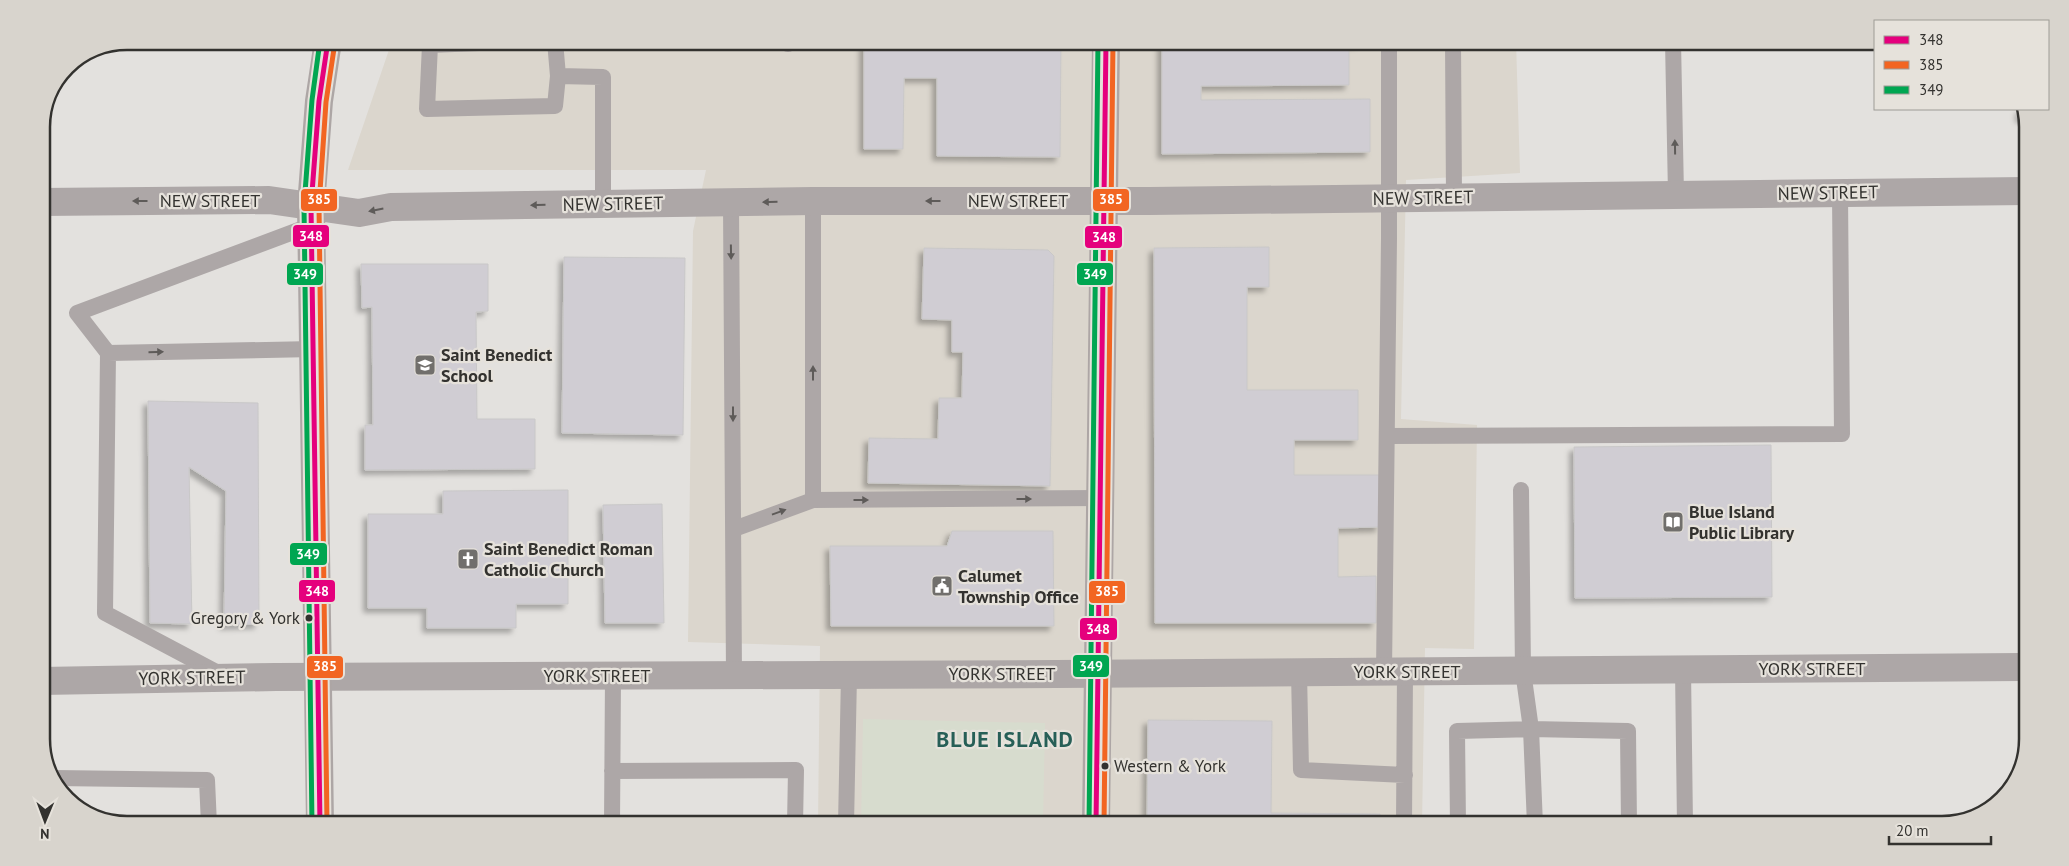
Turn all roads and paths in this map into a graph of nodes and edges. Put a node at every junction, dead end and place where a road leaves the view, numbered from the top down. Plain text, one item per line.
1 (327, 50) edge
2 (430, 50) edge
3 (556, 50) edge
4 (1106, 50) edge
5 (1389, 50) edge
6 (1453, 50) edge
7 (1673, 50) edge
8 (558, 76) junction
9 (2019, 191) edge
10 (1840, 193) junction
11 (1676, 196) junction
12 (1390, 198) junction
13 (1454, 198) junction
14 (813, 201) junction
15 (1104, 201) junction
16 (50, 202) edge
17 (731, 203) junction
18 (603, 204) junction
19 (312, 216) junction
20 (314, 349) junction
21 (108, 353) junction
22 (1387, 436) junction
23 (1521, 490) dead end
24 (1101, 498) junction
25 (813, 500) junction
26 (734, 529) junction
27 (2019, 667) edge
28 (1684, 669) junction
29 (1522, 671) junction
30 (1299, 672) junction
31 (1394, 672) junction
32 (1099, 674) junction
33 (849, 675) junction
34 (614, 676) junction
35 (734, 676) junction
36 (319, 677) junction
37 (228, 678) junction
38 (50, 680) edge
39 (1531, 729) junction
40 (612, 771) junction
41 (1405, 775) junction
42 (61, 778) edge
43 (209, 816) edge
44 (320, 816) edge
45 (612, 816) edge
46 (795, 816) edge
47 (846, 816) edge
48 (1096, 816) edge
49 (1404, 816) edge
50 (1458, 816) edge
51 (1535, 816) edge
52 (1628, 816) edge
53 (1685, 816) edge

1 - 19 main road
2 - 8 lane
3 - 8 lane
4 - 15 main road
5 - 12 lane
6 - 13 lane
11 -> 7 lane
8 - 18 lane
9 - 10 street, NEW STREET
10 - 11 street, NEW STREET
10 - 22 lane
11 - 13 street, NEW STREET
12 - 13 street, NEW STREET
12 - 15 street, NEW STREET
12 - 22 lane
15 -> 14 street, NEW STREET
14 -> 17 street, NEW STREET
25 -> 14 lane
15 - 24 main road
19 -> 16 street, NEW STREET
17 - 18 street, NEW STREET
17 -> 26 lane
18 -> 19 street, NEW STREET
19 - 20 main road
19 - 21 lane
21 -> 20 lane
20 - 36 main road
21 - 37 lane
22 - 31 lane
23 - 29 lane
25 -> 24 lane
24 - 32 main road
26 -> 25 lane
26 - 35 lane
27 - 28 street, YORK STREET
28 - 29 street, YORK STREET
28 - 53 lane
29 - 31 street, YORK STREET
29 - 39 lane
30 - 31 street, YORK STREET
30 - 32 street, YORK STREET
30 - 41 lane
31 - 41 lane
32 - 33 street, YORK STREET
32 - 48 main road
33 - 35 street, YORK STREET
33 - 47 lane
34 - 35 street, YORK STREET
34 - 36 street, YORK STREET
34 - 40 lane
36 - 37 street, YORK STREET
36 - 44 main road
37 - 38 street, YORK STREET
39 - 50 lane
39 - 51 lane
39 - 52 lane
40 - 45 lane
40 - 46 lane
41 - 49 lane
42 - 43 lane

